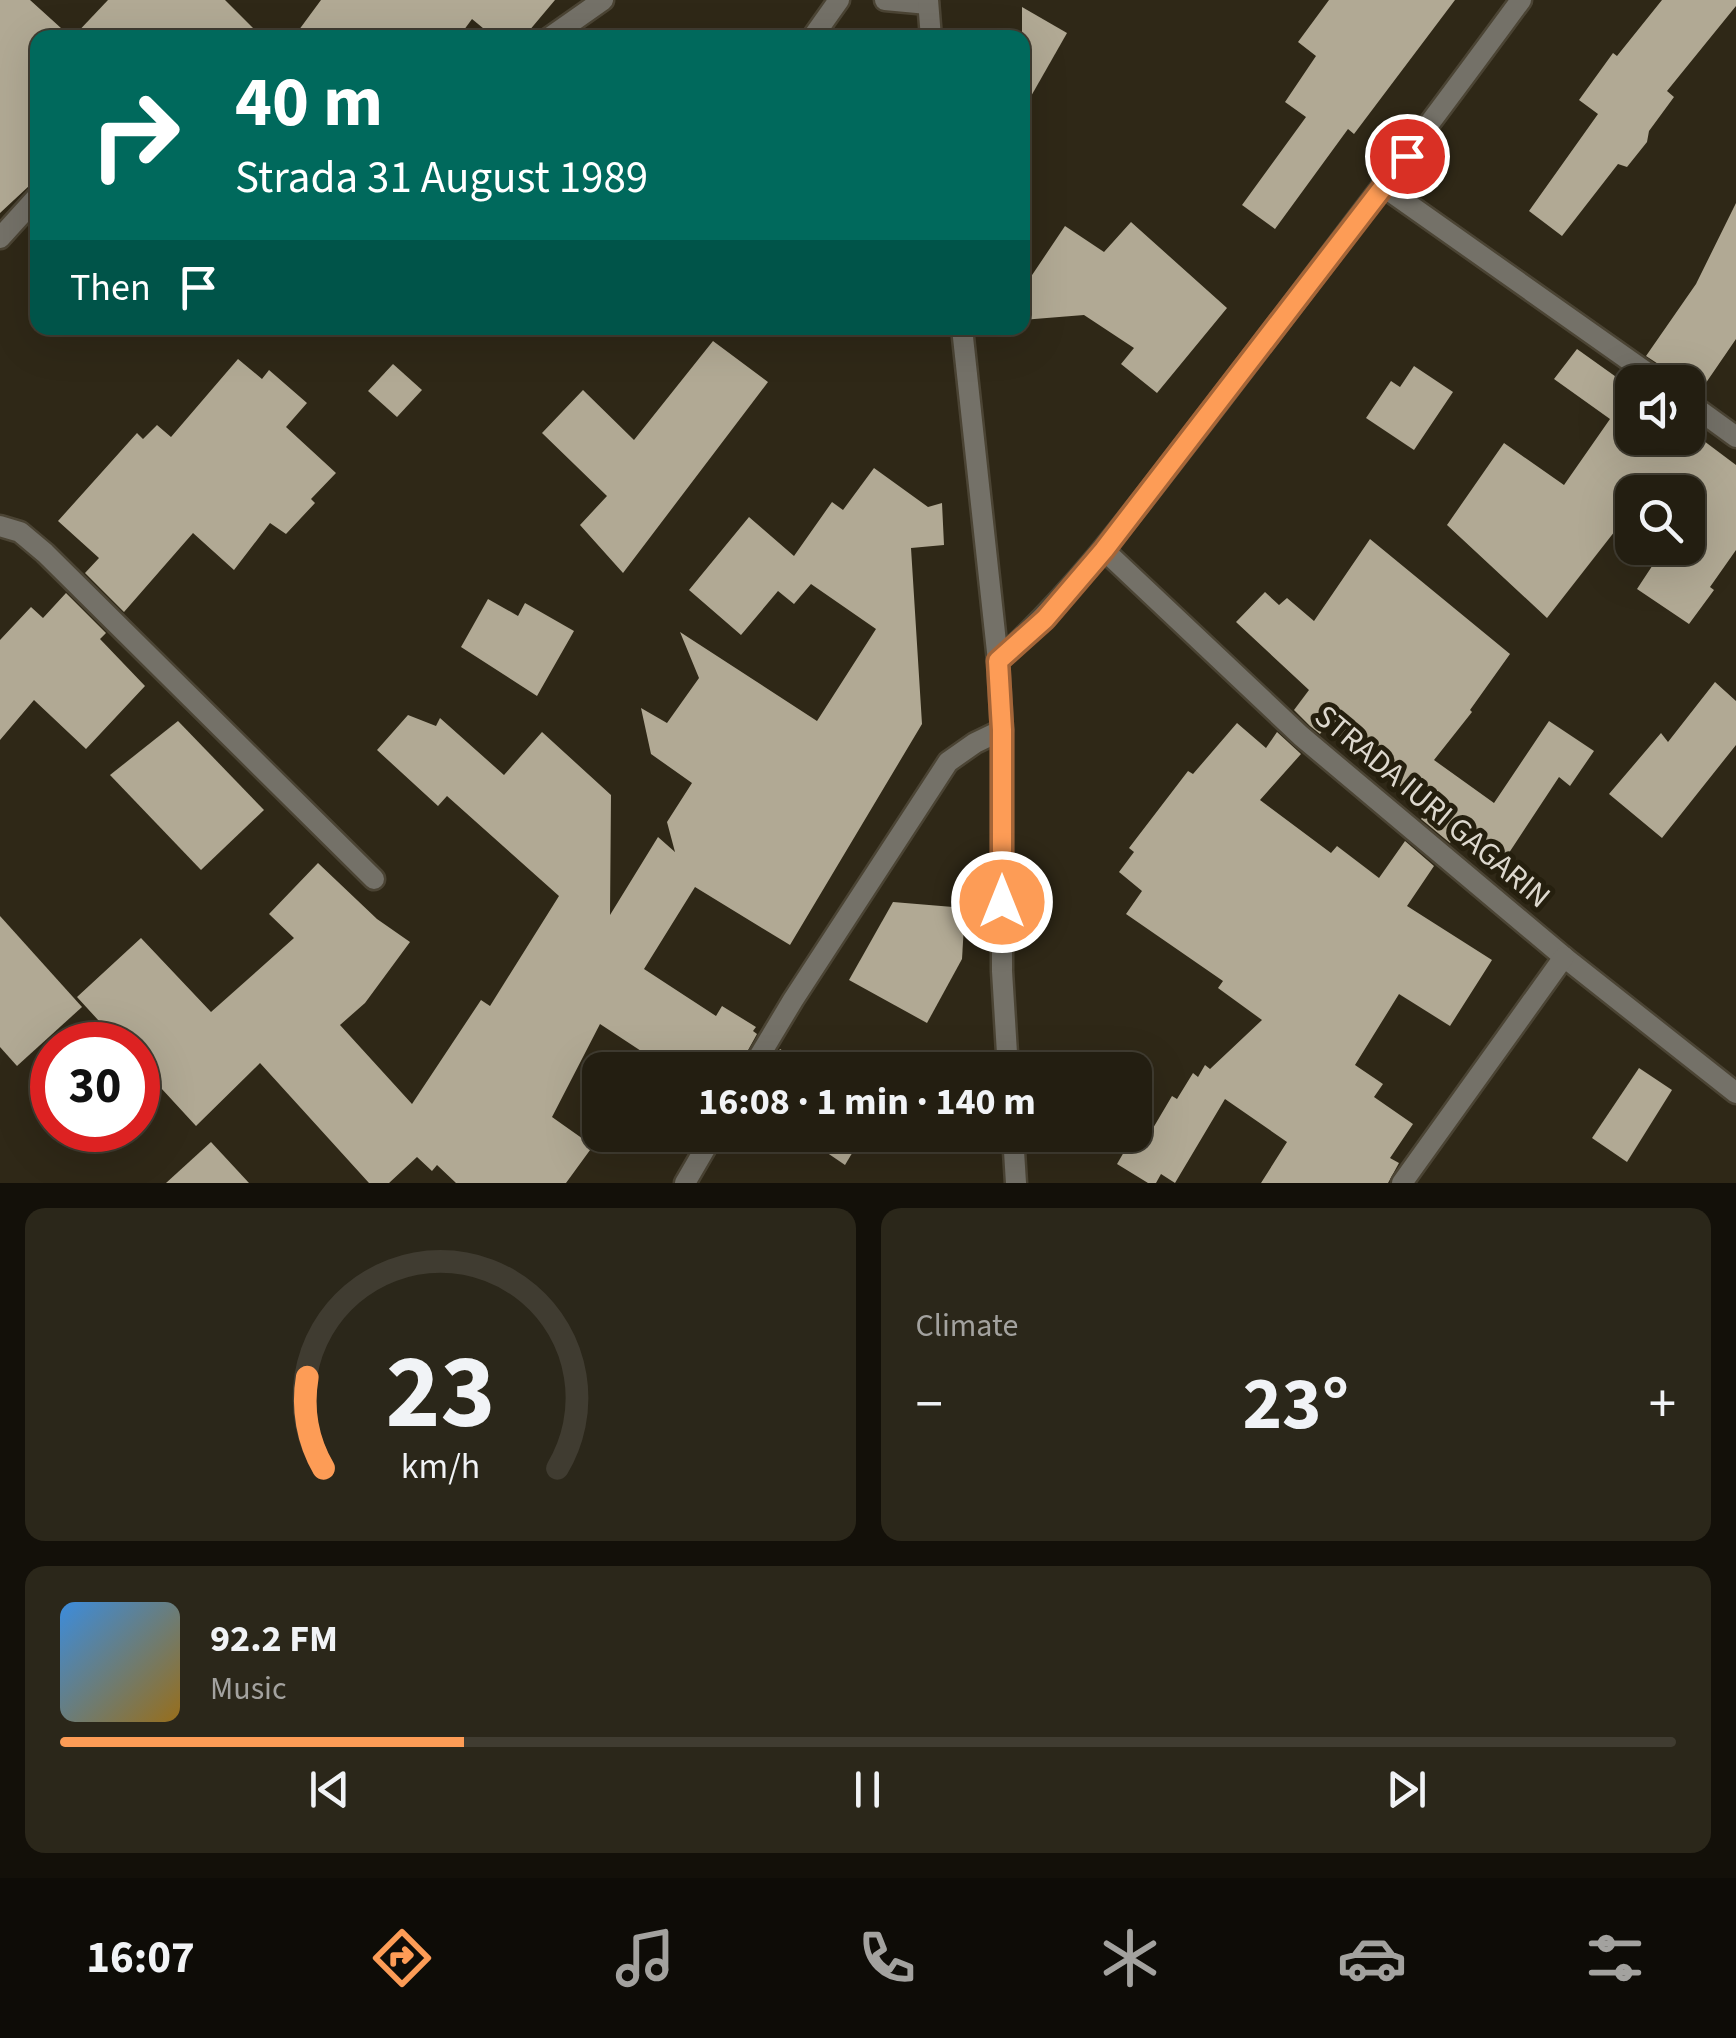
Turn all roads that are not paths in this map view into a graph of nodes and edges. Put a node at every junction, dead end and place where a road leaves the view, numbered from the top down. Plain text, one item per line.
1 (603, 0) edge
2 (839, 0) edge
3 (886, 0) edge
4 (1521, 0) edge
5 (928, 2) edge
6 (560, 30) edge
7 (818, 30) edge
8 (930, 30) edge
9 (1384, 187) junction
10 (30, 205) edge
11 (0, 238) edge
12 (963, 335) edge
13 (1636, 365) edge
14 (1705, 414) edge
15 (1736, 437) edge
16 (0, 526) edge
17 (1104, 550) junction
18 (998, 661) junction
19 (1002, 730) junction
20 (374, 880) dead end
21 (1564, 956) junction
22 (763, 1052) edge
23 (1007, 1052) edge
24 (1736, 1093) edge
25 (703, 1152) edge
26 (1014, 1152) edge
27 (685, 1183) edge
28 (1016, 1183) edge
29 (1402, 1183) edge

1 - 6 street
2 - 7 street
3 - 5 street
4 - 9 street
5 - 8 street
9 - 13 street
9 - 17 street
10 - 11 street
12 - 18 street
14 - 15 street
16 - 20 street
17 - 18 street
17 - 21 street, STRADA IURI GAGARIN
18 - 19 street
19 - 22 street
19 - 23 street
21 - 24 street, STRADA IURI GAGARIN
21 - 29 street
25 - 27 street
26 - 28 street

